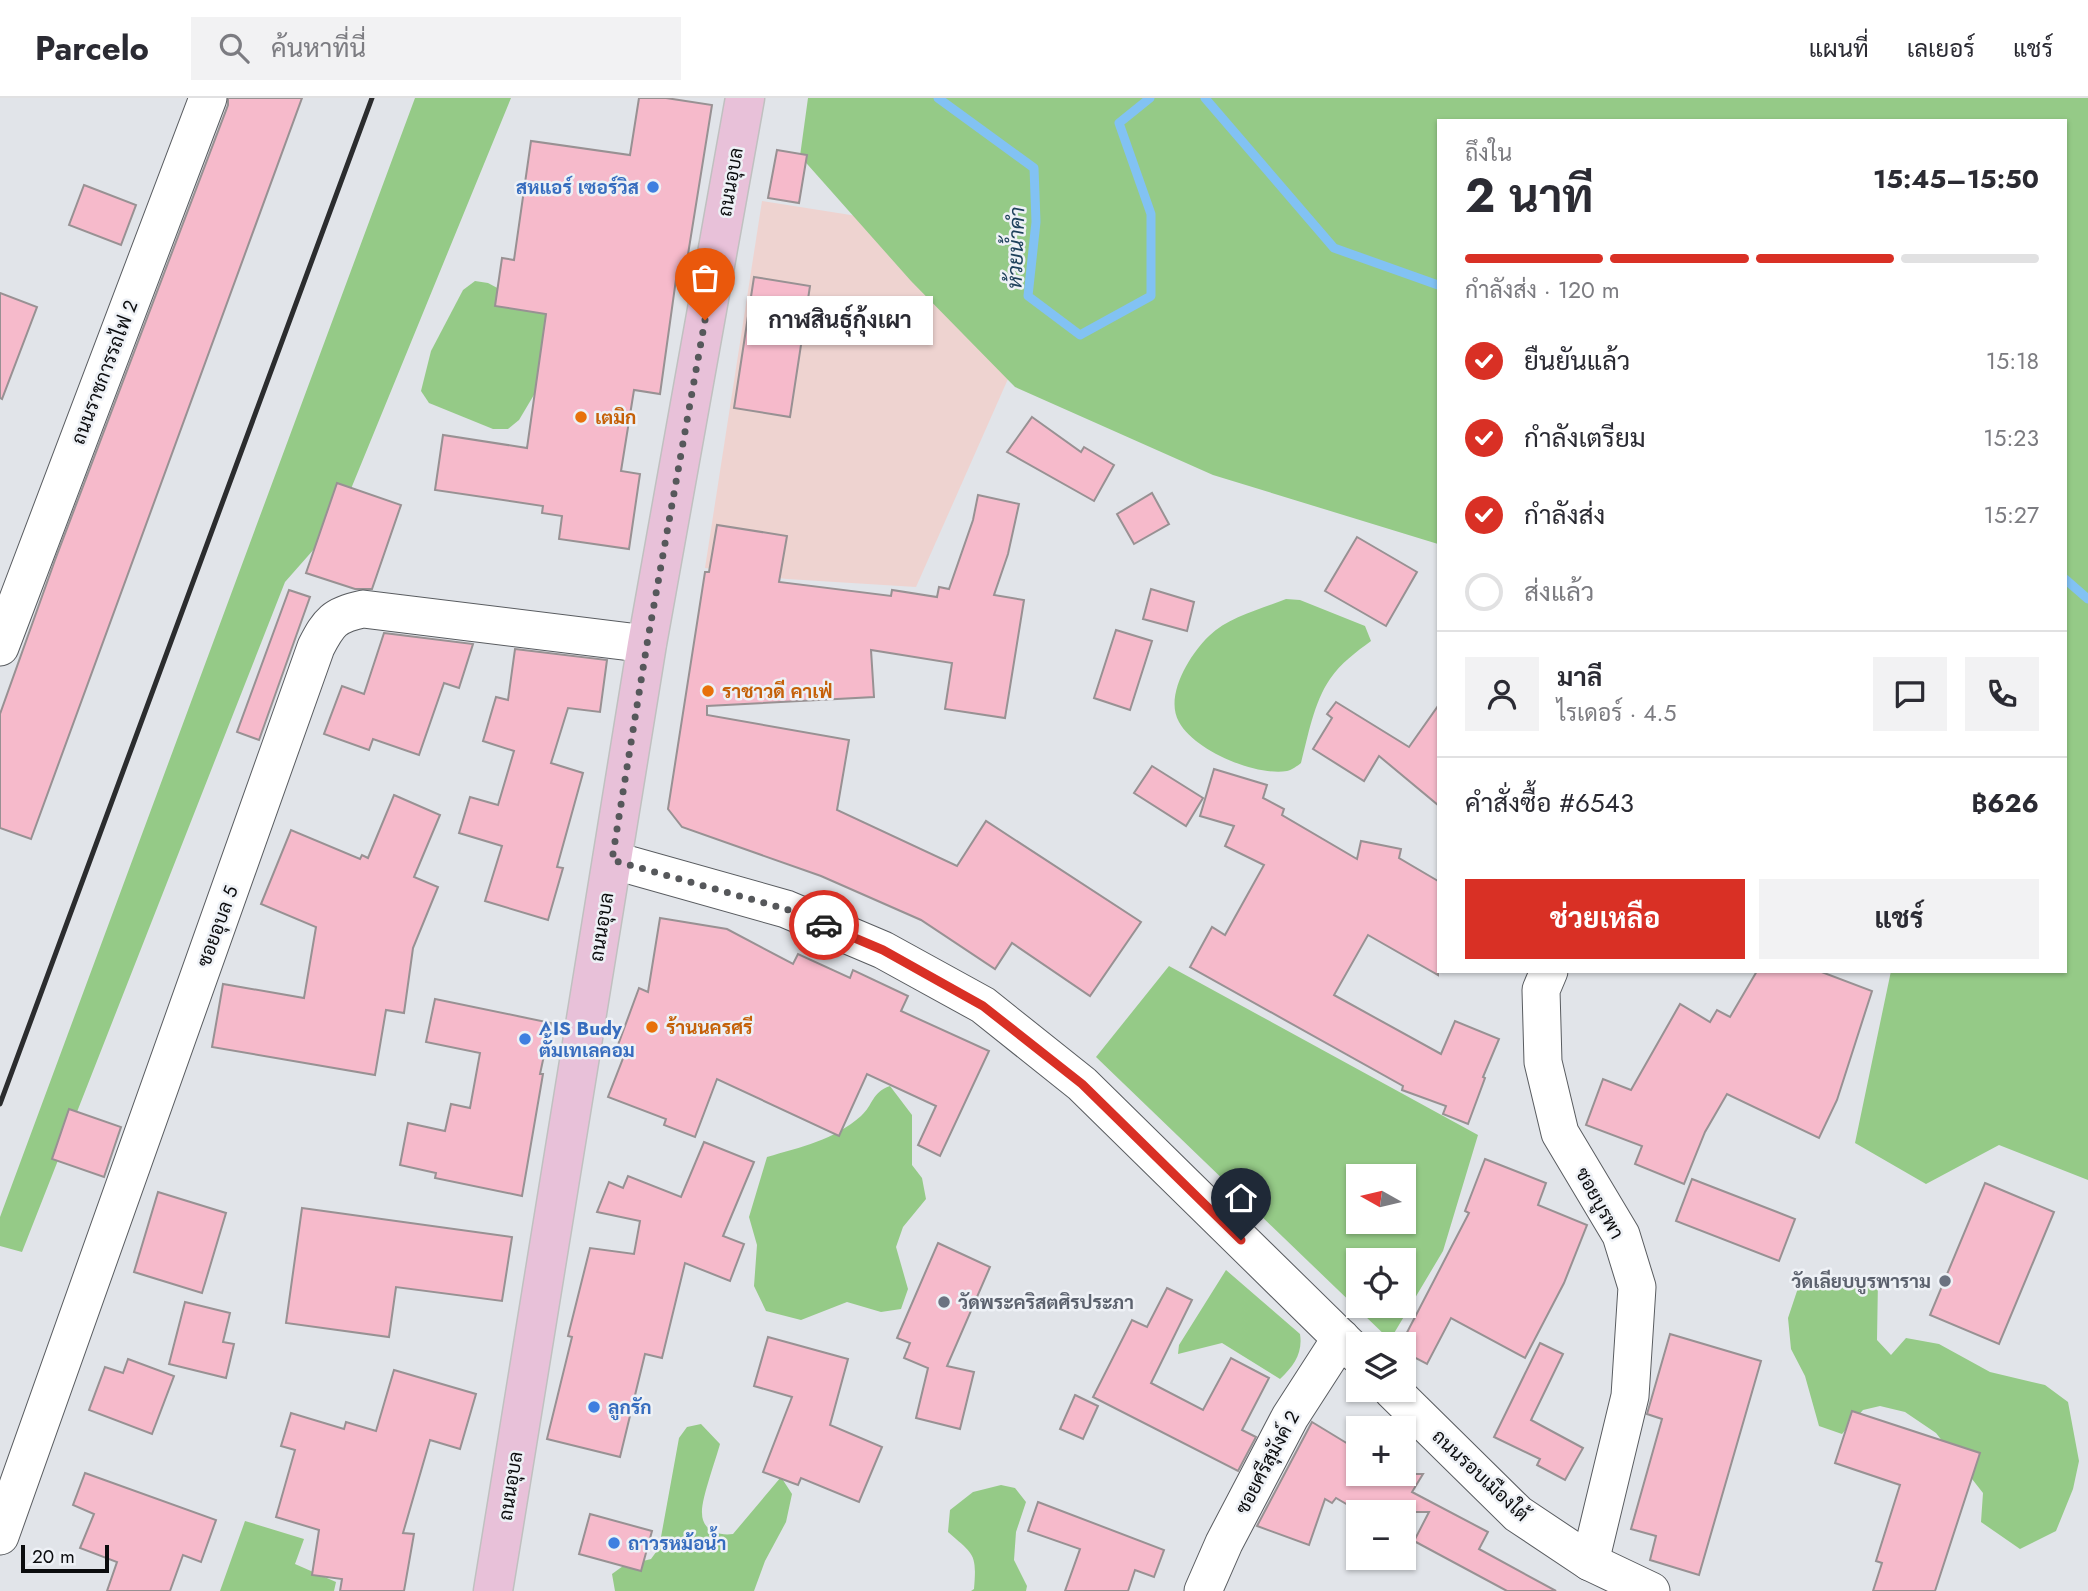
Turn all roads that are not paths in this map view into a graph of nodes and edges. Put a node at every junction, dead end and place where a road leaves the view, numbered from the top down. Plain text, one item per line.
1 (208, 98) edge
2 (744, 98) edge
3 (13, 571) edge
4 (647, 644) junction
5 (0, 646) edge
6 (612, 860) junction
7 (1548, 973) edge
8 (1346, 1344) edge
9 (1346, 1351) edge
10 (1404, 1402) edge
11 (0, 1536) edge
12 (1590, 1562) junction
13 (494, 1591) edge
14 (1203, 1591) edge
15 (1651, 1591) edge

1 - 3 street, ถนนราชการรถไฟ 2
2 - 4 main road, ถนนอุบล
3 - 5 street, ถนนราชการรถไฟ 2
4 - 6 main road, ถนนอุบล
4 - 11 street, ซอยอุบล 5
6 - 8 street
6 - 13 main road, ถนนอุบล
7 - 12 street, ซอยบูรพา
9 - 14 street, ซอยศรีสุมังค์ 2
10 - 12 street, ถนนรอบเมืองใต้
12 - 15 street, ถนนรอบเมืองใต้

